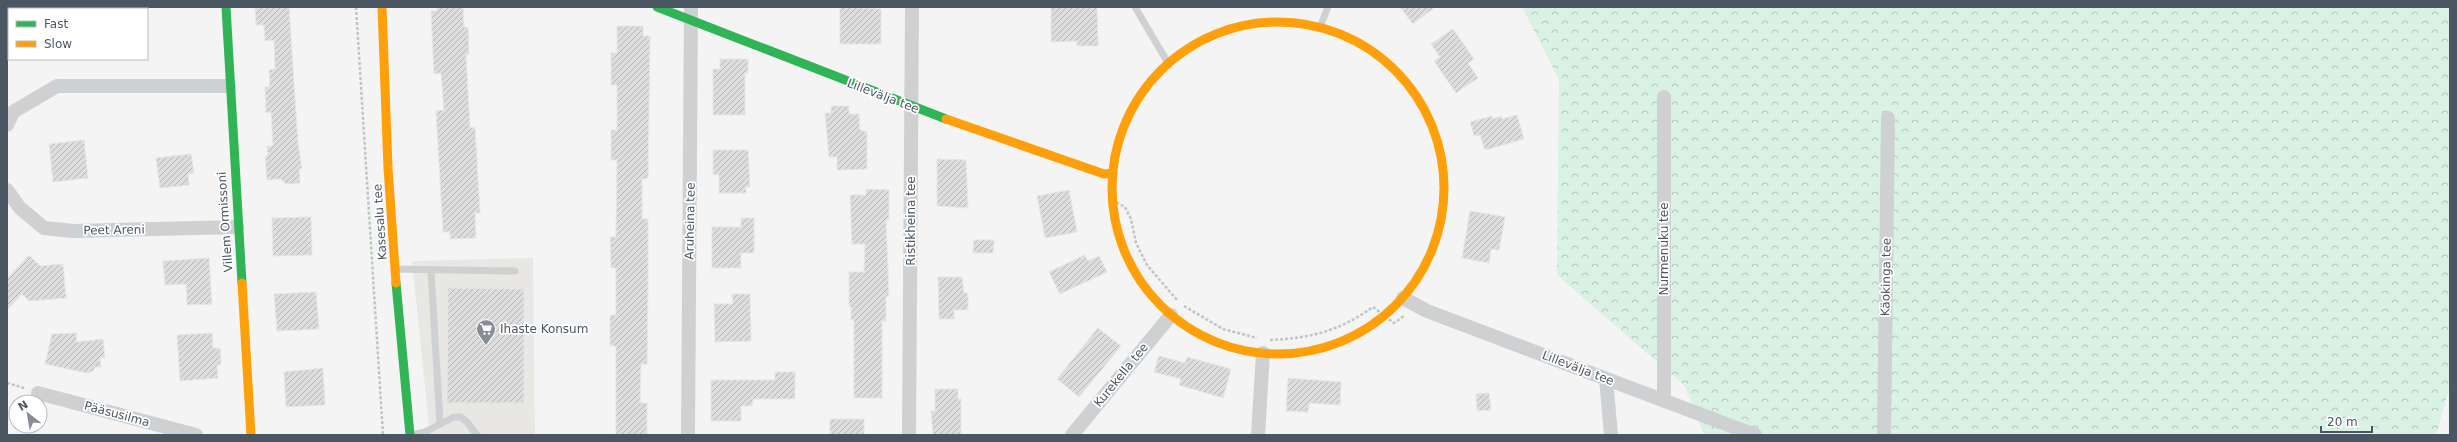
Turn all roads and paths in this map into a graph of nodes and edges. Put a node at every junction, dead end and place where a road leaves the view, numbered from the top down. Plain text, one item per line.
1 (226, 7) edge
2 (356, 7) edge
3 (382, 7) edge
4 (657, 7) edge
5 (912, 7) edge
6 (1135, 7) edge
7 (1328, 7) edge
8 (691, 13) edge
9 (1320, 27) junction
10 (1168, 63) junction
11 (229, 86) junction
12 (1664, 97) dead end
13 (913, 108) junction
14 (1888, 118) dead end
15 (7, 125) edge
16 (1113, 173) junction
17 (7, 190) edge
18 (1112, 200) junction
19 (237, 227) junction
20 (395, 269) junction
21 (431, 271) junction
22 (515, 271) dead end
23 (1403, 298) junction
24 (1170, 314) junction
25 (1385, 314) junction
26 (1407, 316) dead end
27 (1260, 339) dead end
28 (1264, 346) junction
29 (1606, 379) junction
30 (38, 393) dead end
31 (1664, 400) junction
32 (440, 423) junction
33 (196, 435) edge
34 (251, 435) edge
35 (383, 435) edge
36 (411, 435) edge
37 (477, 435) edge
38 (688, 435) edge
39 (909, 435) edge
40 (1072, 435) edge
41 (1258, 435) edge
42 (1611, 435) edge
43 (1755, 435) edge
44 (1884, 435) edge

1 - 11 street, Villem Ormissoni
2 - 35 path
3 - 20 street, Kasesalu tee
4 - 8 street, Lillevälja tee
5 - 13 street, Ristikheina tee
6 - 10 lane
7 - 9 lane
8 - 13 street, Lillevälja tee
8 - 38 street, Aruheina tee
9 - 10 street
9 - 23 street
10 - 16 street
11 - 15 street
11 - 19 street, Villem Ormissoni
12 - 31 street, Nurmenuku tee
13 - 16 street, Lillevälja tee
13 - 39 street, Ristikheina tee
14 - 44 street, Käokinga tee
16 - 18 street
17 - 19 street, Peet Areni
18 - 24 street
18 - 27 path
19 - 34 street, Villem Ormissoni
20 - 21 lane
20 - 36 street, Kasesalu tee
21 - 22 lane
21 - 32 lane
23 - 25 street
23 - 29 street, Lillevälja tee
24 - 28 street
24 - 40 street, Kurekella tee
25 - 26 path
25 - 28 street
25 - 28 path
28 - 41 street
29 - 31 street, Lillevälja tee
29 - 42 street
30 - 33 street, Pääsusilma
31 - 43 street, Lillevälja tee
32 - 36 lane
32 - 37 lane

